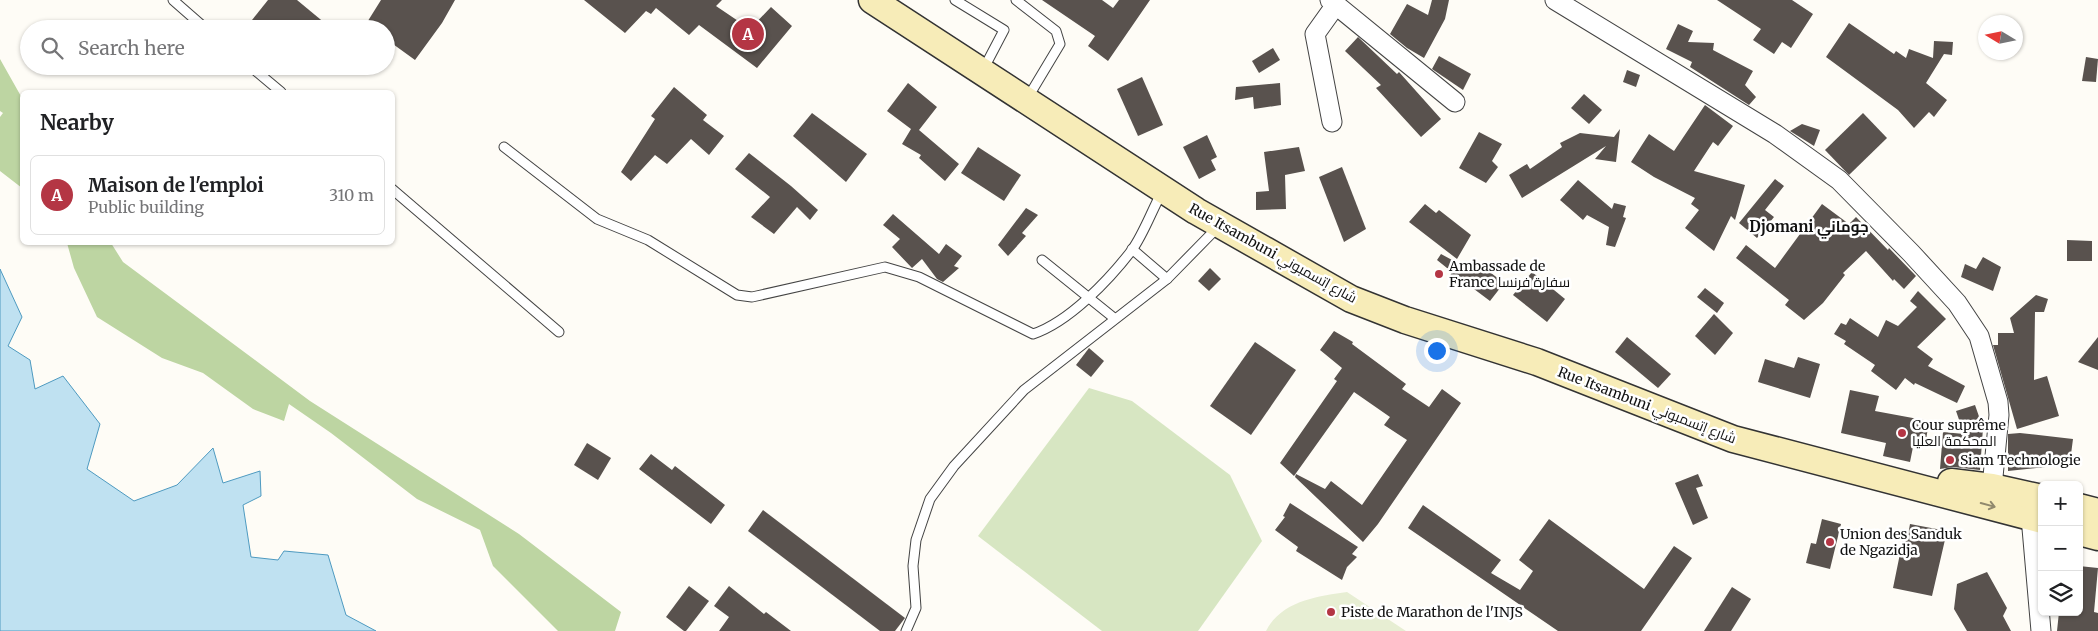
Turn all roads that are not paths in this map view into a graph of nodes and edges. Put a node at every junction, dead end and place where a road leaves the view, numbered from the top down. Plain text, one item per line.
1 (173, 0) edge
2 (955, 0) edge
3 (1016, 0) edge
4 (1555, 0) edge
5 (882, 3) edge
6 (1333, 3) edge
7 (196, 20) edge
8 (983, 71) junction
9 (261, 75) edge
10 (279, 90) edge
11 (1027, 99) junction
12 (1455, 102) dead end
13 (1332, 122) dead end
14 (504, 147) dead end
15 (1163, 189) junction
16 (395, 192) edge
17 (1220, 225) junction
18 (1132, 249) junction
19 (1042, 260) dead end
20 (1167, 279) junction
21 (1089, 298) junction
22 (1114, 318) junction
23 (559, 332) dead end
24 (1856, 470) junction
25 (1992, 487) junction
26 (2083, 508) edge
27 (2038, 512) edge
28 (2098, 512) edge
29 (2038, 526) edge
30 (2083, 533) edge
31 (2098, 537) edge
32 (906, 631) edge
33 (2041, 631) edge

1 - 7 lane
2 - 8 lane
3 - 11 lane
4 - 25 street
5 - 8 main road, Rue Itsambuni شارع إتسمبوني
6 - 12 street
6 - 13 street
8 - 11 main road, Rue Itsambuni شارع إتسمبوني
9 - 10 lane
11 - 15 main road, Rue Itsambuni شارع إتسمبوني
14 - 21 lane
15 - 17 main road, Rue Itsambuni شارع إتسمبوني
15 - 18 lane
16 - 23 lane
17 - 20 lane
17 - 24 main road, Rue Itsambuni شارع إتسمبوني
18 - 20 lane
18 - 21 lane
19 - 21 lane
20 - 22 lane
21 - 22 lane
22 - 32 lane
24 - 25 main road
24 -> 27 main road
25 - 27 main road
26 - 28 main road
29 - 33 street
30 - 31 main road

